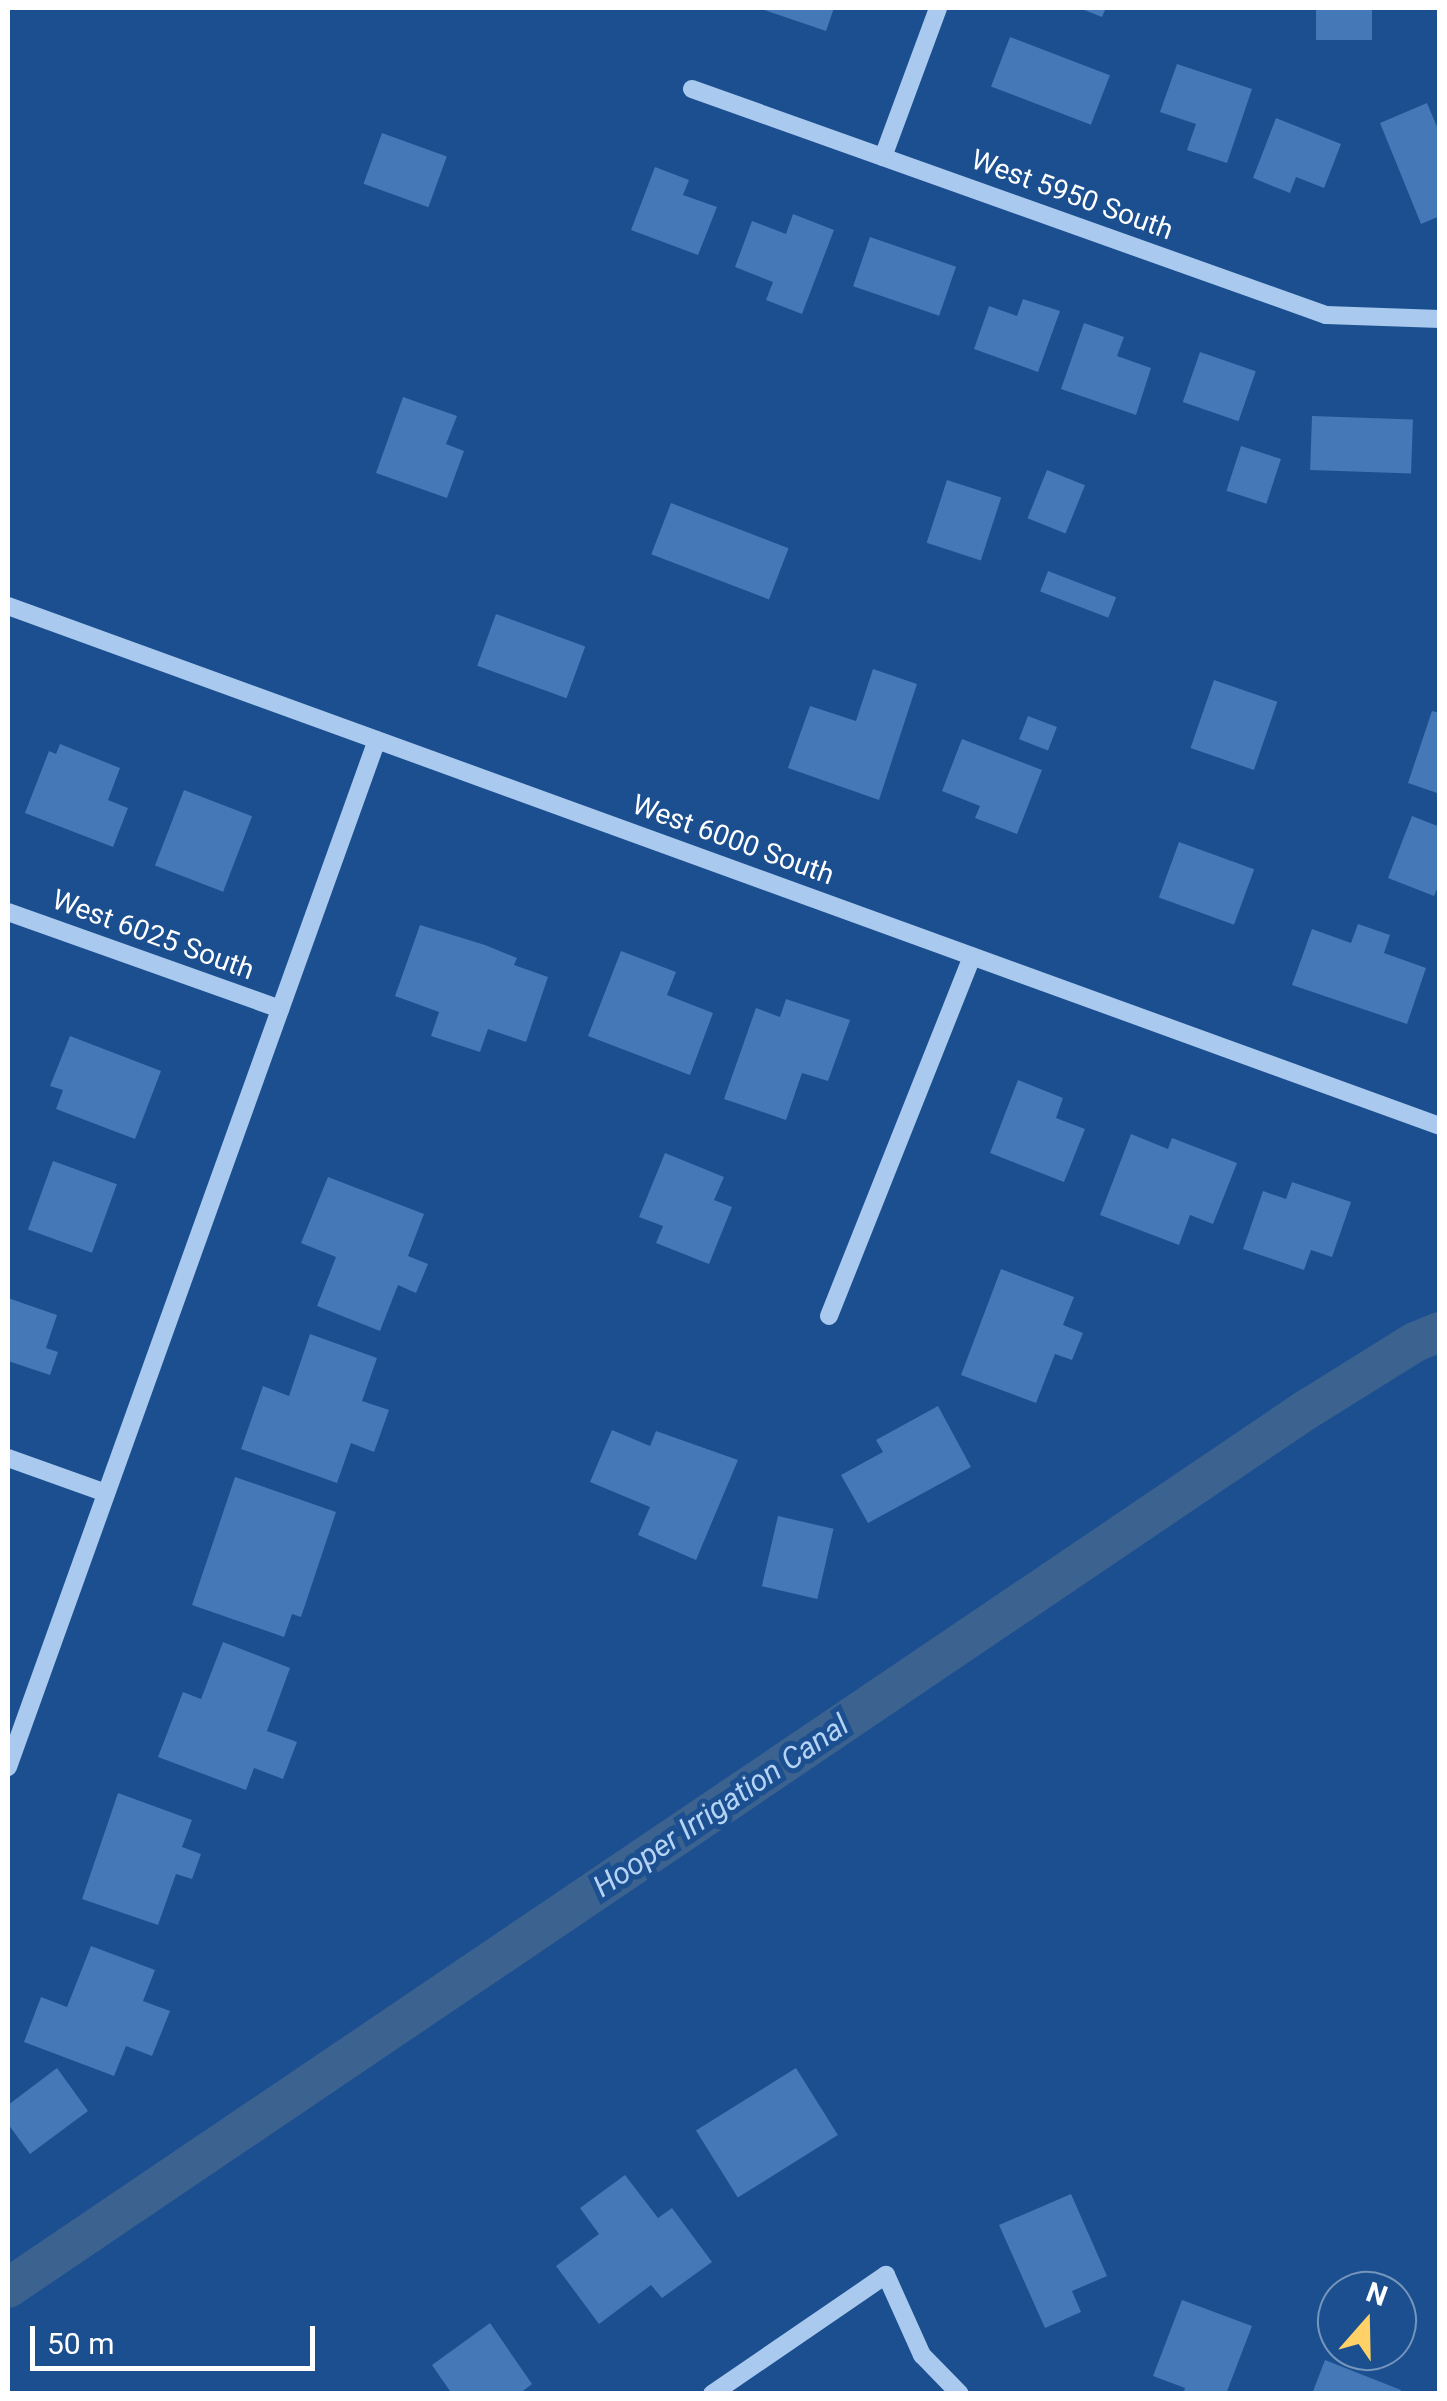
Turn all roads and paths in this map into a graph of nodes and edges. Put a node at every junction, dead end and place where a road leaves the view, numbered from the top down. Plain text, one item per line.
1 (938, 8) edge
2 (692, 89) dead end
3 (883, 157) junction
4 (1440, 320) edge
5 (8, 606) edge
6 (376, 740) junction
7 (8, 912) edge
8 (972, 956) junction
9 (280, 1009) junction
10 (1440, 1126) edge
11 (829, 1316) dead end
12 (8, 1458) edge
13 (106, 1494) junction
14 (8, 1767) edge
15 (712, 2394) edge
16 (960, 2394) edge

1 - 3 street
2 - 3 street, West 5950 South
3 - 4 street, West 5950 South
5 - 6 street, West 6000 South
6 - 8 street, West 6000 South
6 - 9 street
7 - 9 street, West 6025 South
8 - 10 street, West 6000 South
8 - 11 street
9 - 13 street
12 - 13 street
13 - 14 street
15 - 16 street

